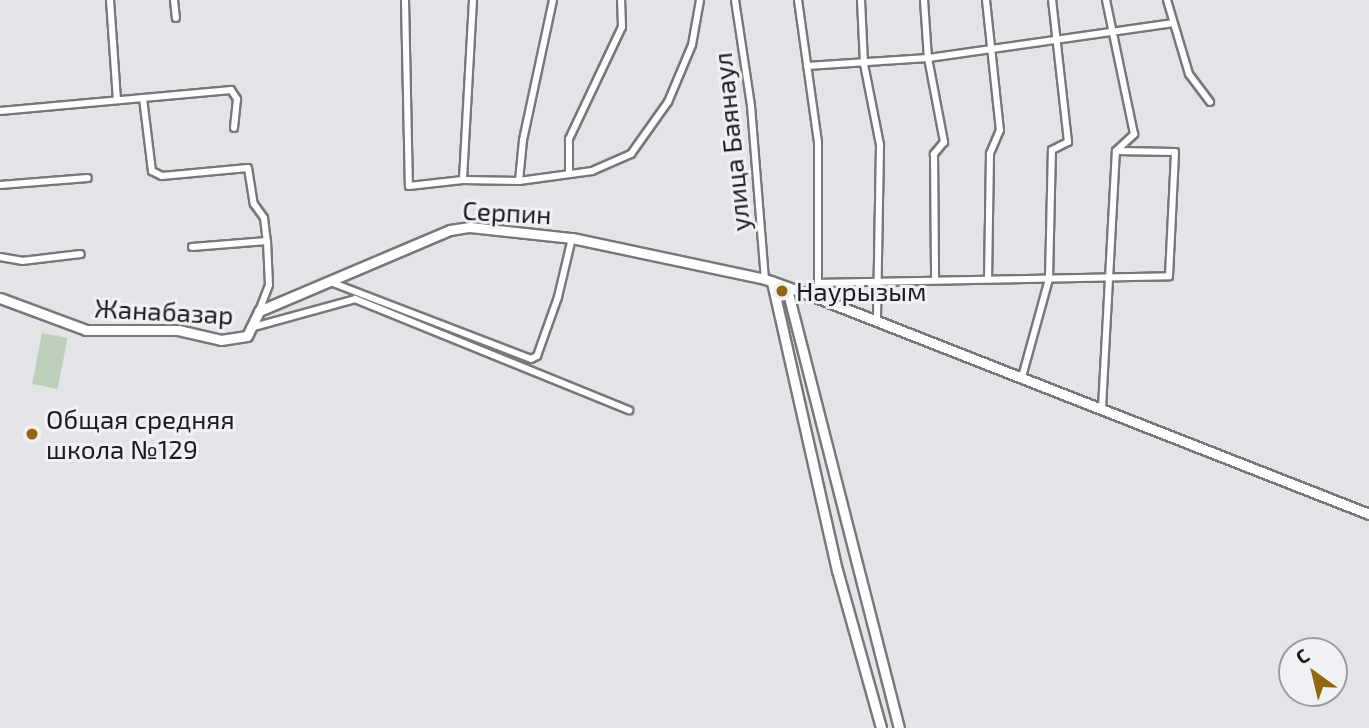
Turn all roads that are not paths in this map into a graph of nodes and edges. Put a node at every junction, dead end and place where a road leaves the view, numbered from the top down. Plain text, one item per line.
1 (110, 0) edge
2 (174, 0) edge
3 (405, 0) edge
4 (473, 0) edge
5 (553, 0) edge
6 (621, 0) edge
7 (700, 0) edge
8 (735, 0) edge
9 (798, 0) edge
10 (861, 0) edge
11 (924, 0) edge
12 (986, 0) edge
13 (1052, 0) edge
14 (1106, 0) edge
15 (1167, 0) edge
16 (176, 18) dead end
17 (1173, 23) junction
18 (1112, 33) junction
19 (1057, 39) junction
20 (990, 46) junction
21 (928, 58) junction
22 (864, 64) junction
23 (807, 66) junction
24 (117, 99) junction
25 (143, 99) junction
26 (1210, 102) dead end
27 (0, 111) edge
28 (234, 128) dead end
29 (1116, 152) junction
30 (569, 174) junction
31 (88, 178) dead end
32 (463, 180) junction
33 (519, 181) junction
34 (0, 185) edge
35 (572, 238) junction
36 (267, 241) junction
37 (192, 247) dead end
38 (81, 254) dead end
39 (0, 257) edge
40 (1109, 278) junction
41 (936, 279) junction
42 (988, 279) junction
43 (1049, 279) junction
44 (881, 280) junction
45 (328, 281) junction
46 (768, 281) junction
47 (818, 283) junction
48 (787, 289) junction
49 (813, 296) junction
50 (0, 298) edge
51 (259, 311) junction
52 (877, 319) junction
53 (249, 332) junction
54 (1022, 377) junction
55 (1102, 408) junction
56 (629, 410) dead end
57 (1369, 514) edge
58 (881, 728) edge
59 (899, 728) edge

1 - 24 street
2 - 16 street
3 - 32 street
4 - 32 street
5 - 33 street
6 - 30 street
7 - 30 street
8 - 46 street, улица Баянаул
9 - 23 street
10 - 22 street
11 - 21 street
12 - 20 street
13 - 19 street
14 - 18 street
15 - 17 street
17 - 18 street
17 - 26 street
18 - 19 street
18 - 29 street
19 - 20 street
19 - 43 street
20 - 21 street
20 - 42 street
21 - 22 street
21 - 41 street
22 - 23 street
22 - 44 street
23 - 47 street
24 - 25 street
24 - 27 street
25 - 28 street
25 - 36 street
29 - 40 street
29 - 40 street
30 - 33 street
31 - 34 street
32 - 33 street
35 - 45 street, Серпин
35 - 45 street
35 - 46 street, Серпин
36 - 37 street
36 - 51 street
38 - 39 street
40 - 43 street
40 - 55 street
41 - 42 street
41 - 44 street
42 - 43 street
43 - 54 street
44 - 47 street
44 - 52 street
45 - 51 street, Серпин
46 - 48 street, Серпин
46 - 58 street
47 - 49 street
48 - 49 street, Серпин
48 - 59 street
49 - 52 street, Серпин
50 - 53 street, Жанабазар
51 - 53 street
52 - 54 street, Серпин
53 - 56 street
54 - 55 street, Серпин
55 - 57 street, Серпин

